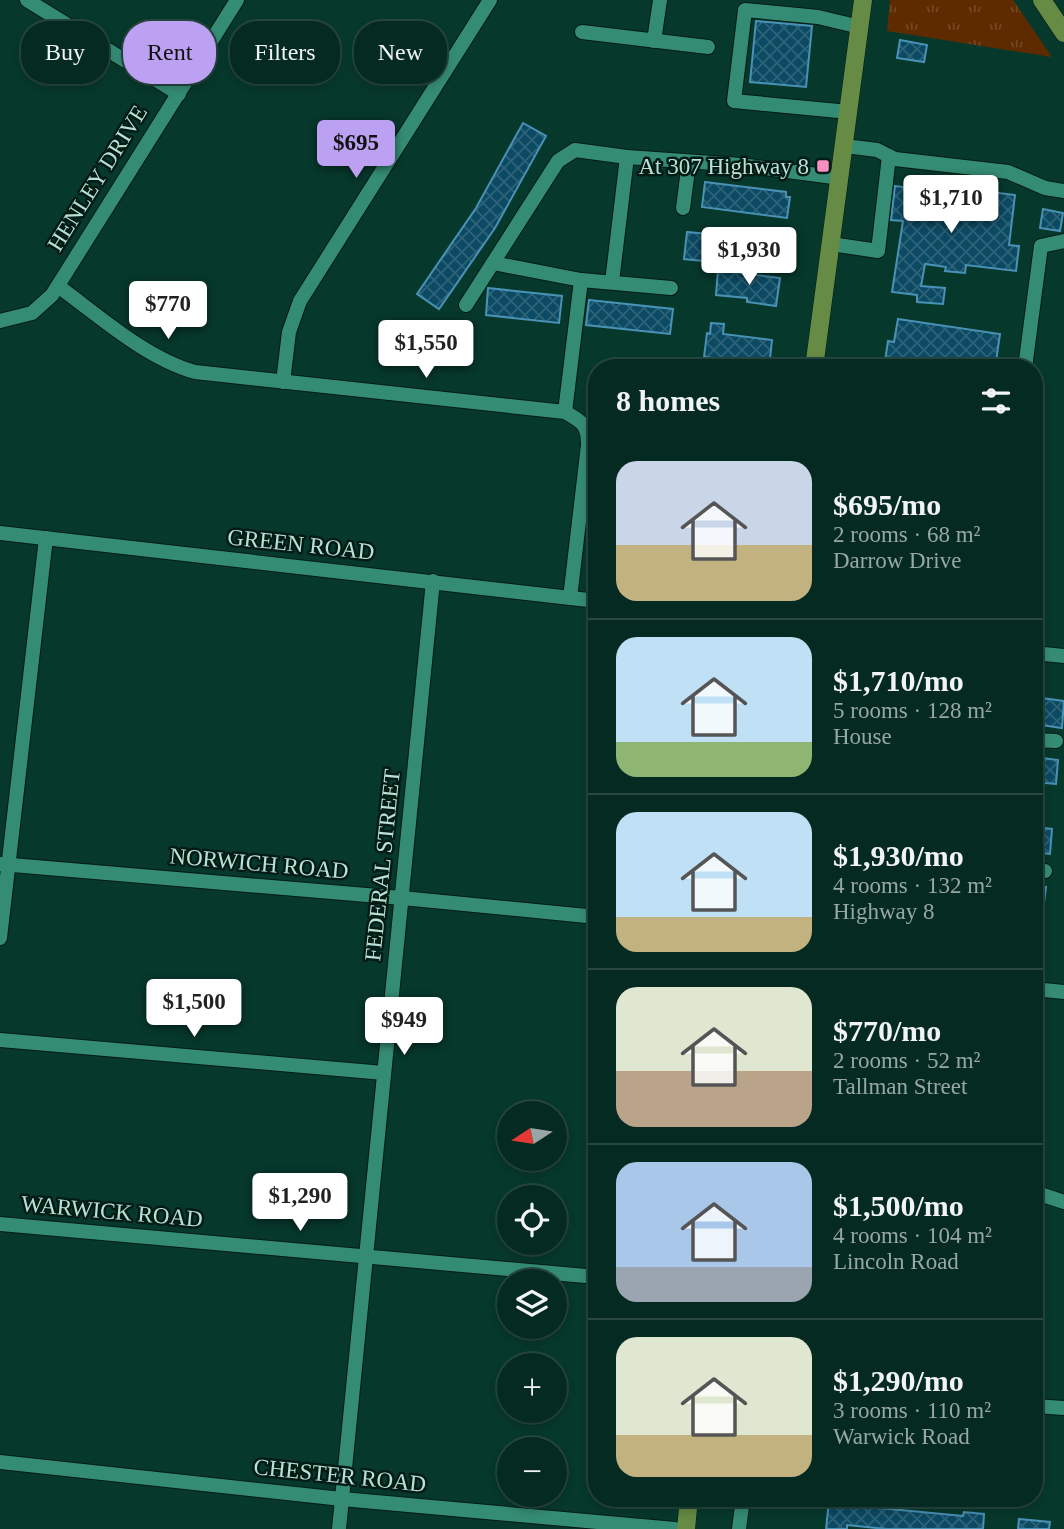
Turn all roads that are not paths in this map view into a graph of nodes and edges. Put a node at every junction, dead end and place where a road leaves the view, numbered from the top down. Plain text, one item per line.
1 (27, 0) edge
2 (237, 0) edge
3 (491, 0) edge
4 (660, 0) edge
5 (863, 0) edge
6 (1042, 0) edge
7 (860, 27) junction
8 (582, 32) dead end
9 (1064, 33) edge
10 (654, 40) junction
11 (708, 47) dead end
12 (179, 93) junction
13 (849, 112) junction
14 (845, 146) junction
15 (889, 156) junction
16 (627, 157) junction
17 (689, 162) junction
18 (841, 178) junction
19 (1064, 191) edge
20 (683, 208) dead end
21 (1064, 241) edge
22 (831, 244) junction
23 (492, 263) junction
24 (581, 280) junction
25 (611, 282) junction
26 (58, 286) junction
27 (671, 288) dead end
28 (466, 305) dead end
29 (0, 321) edge
30 (815, 359) edge
31 (1026, 359) edge
32 (283, 382) junction
33 (565, 412) junction
34 (0, 533) edge
35 (46, 538) junction
36 (433, 581) junction
37 (570, 598) junction
38 (588, 600) edge
39 (1043, 654) edge
40 (1064, 656) edge
41 (1043, 740) edge
42 (1056, 741) dead end
43 (4, 865) edge
44 (402, 898) junction
45 (588, 916) edge
46 (0, 938) edge
47 (1043, 990) edge
48 (1064, 992) edge
49 (0, 1040) edge
50 (384, 1073) junction
51 (1043, 1195) edge
52 (1064, 1202) edge
53 (0, 1224) edge
54 (367, 1256) junction
55 (588, 1277) edge
56 (1043, 1407) edge
57 (1064, 1408) edge
58 (0, 1462) edge
59 (342, 1499) junction
60 (688, 1507) edge
61 (742, 1507) edge
62 (339, 1529) edge
63 (675, 1529) edge
64 (686, 1529) edge
65 (739, 1529) edge

1 - 12 street
2 - 12 street, HENLEY DRIVE
3 - 32 street
4 - 10 street
5 - 7 main road
6 - 9 main road
7 - 13 main road
7 - 13 street
8 - 10 street
10 - 11 street
12 - 26 street, HENLEY DRIVE
13 - 14 main road
14 - 15 street
14 - 18 main road
15 - 19 street
15 - 22 street
16 - 17 street
16 - 23 street
16 - 25 street
17 - 18 street
17 - 20 street
18 - 22 main road
21 - 31 street
22 - 30 main road
23 - 24 street
23 - 28 street
24 - 25 street
24 - 33 street
25 - 27 street
26 - 29 street, HENLEY DRIVE
26 - 32 street
32 - 33 street
33 - 37 street
34 - 35 street, GREEN ROAD
35 - 36 street, GREEN ROAD
35 - 43 street
36 - 37 street, GREEN ROAD
36 - 44 street, FEDERAL STREET
37 - 38 street, GREEN ROAD
39 - 40 street
41 - 42 street
43 - 44 street, NORWICH ROAD
43 - 46 street
44 - 45 street, NORWICH ROAD
44 - 50 street, FEDERAL STREET
47 - 48 street
49 - 50 street
50 - 54 street, FEDERAL STREET
51 - 52 street
53 - 54 street, WARWICK ROAD
54 - 55 street, WARWICK ROAD
54 - 59 street, FEDERAL STREET
56 - 57 street
58 - 59 street, CHESTER ROAD
59 - 62 street, FEDERAL STREET
59 - 63 street, CHESTER ROAD
60 - 64 main road
61 - 65 street

